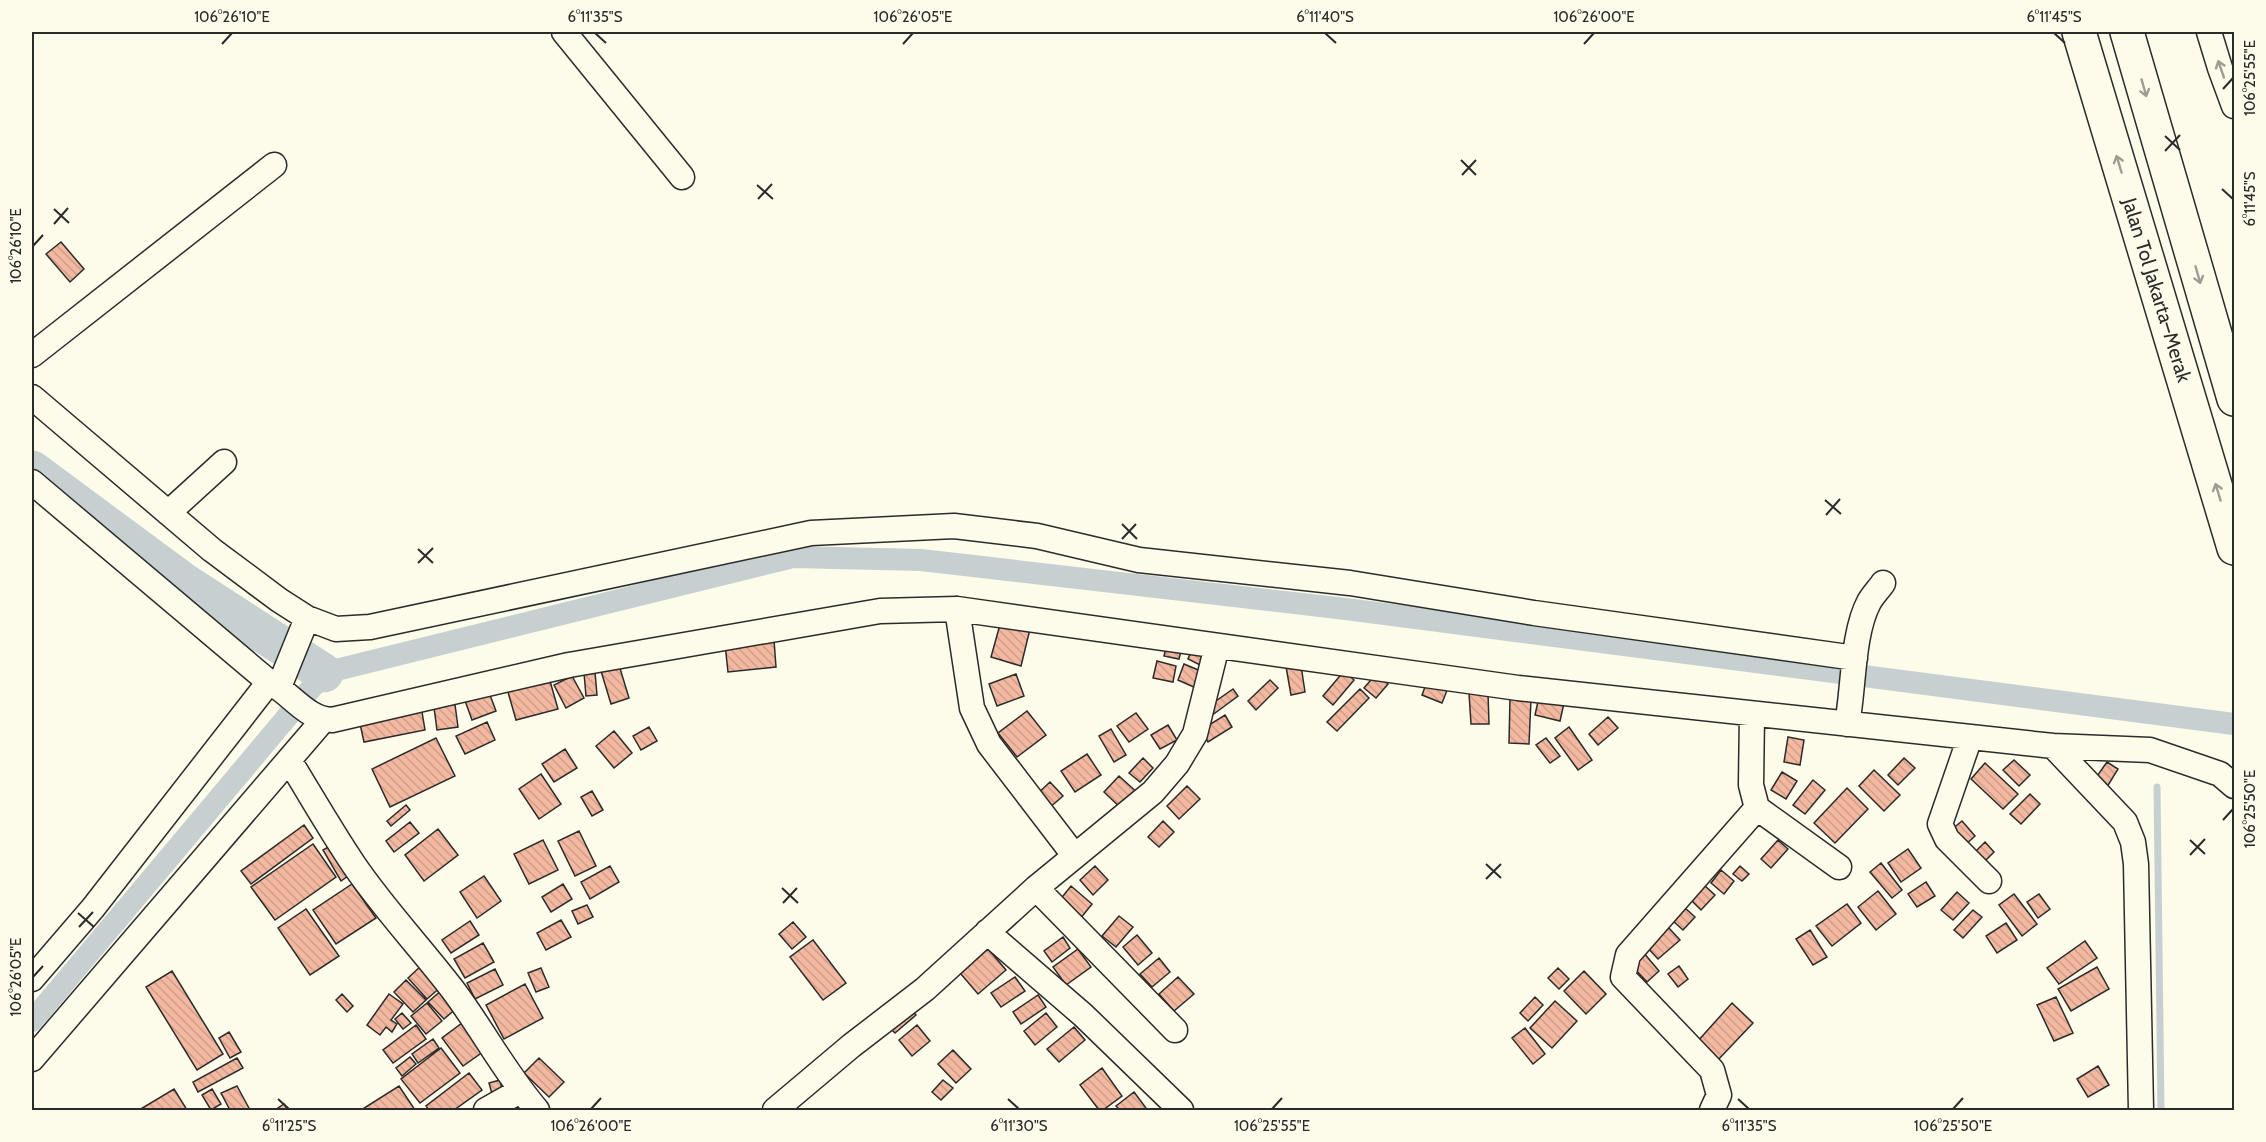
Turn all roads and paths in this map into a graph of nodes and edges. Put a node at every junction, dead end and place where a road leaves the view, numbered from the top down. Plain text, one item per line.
1 (564, 32) edge
2 (2079, 32) edge
3 (2127, 32) edge
4 (2209, 32) edge
5 (2235, 106) edge
6 (274, 165) dead end
7 (682, 177) dead end
8 (32, 355) edge
9 (32, 397) edge
10 (2235, 399) edge
11 (224, 462) dead end
12 (32, 482) edge
13 (168, 513) junction
14 (2235, 548) edge
15 (1883, 582) dead end
16 (957, 609) junction
17 (304, 625) junction
18 (1216, 646) junction
19 (1854, 663) junction
20 (279, 685) junction
21 (1752, 714) junction
22 (318, 717) junction
23 (1849, 717) junction
24 (1970, 737) junction
25 (2053, 746) junction
26 (288, 760) junction
27 (2235, 786) edge
28 (1757, 808) junction
29 (1074, 855) junction
30 (1839, 867) dead end
31 (1989, 881) dead end
32 (1036, 888) junction
33 (987, 932) junction
34 (32, 979) edge
35 (1175, 1030) dead end
36 (32, 1059) edge
37 (520, 1092) junction
38 (486, 1110) edge
39 (537, 1110) edge
40 (775, 1110) edge
41 (1181, 1110) edge
42 (1712, 1110) edge
43 (2141, 1110) edge

1 - 7 street
14 -> 2 highway, Jalan Tol Jakarta–Merak
3 -> 10 highway
5 -> 4 street
6 - 8 street
9 - 13 street
11 - 13 street
12 - 20 street
13 - 17 street
15 - 19 street
16 - 18 street
16 - 22 street
16 - 29 street
17 - 19 street
17 - 20 street
18 - 21 street
18 - 29 street
19 - 23 street
20 - 22 street
20 - 34 street
21 - 23 street
21 - 28 street
22 - 26 street
23 - 24 street
24 - 25 street
24 - 31 street
25 - 27 street
25 - 43 street
26 - 36 street
26 - 37 street
28 - 30 street
28 - 42 street
29 - 32 street
32 - 33 street
32 - 35 street
33 - 40 street
33 - 41 street
37 - 38 street
37 - 39 street

